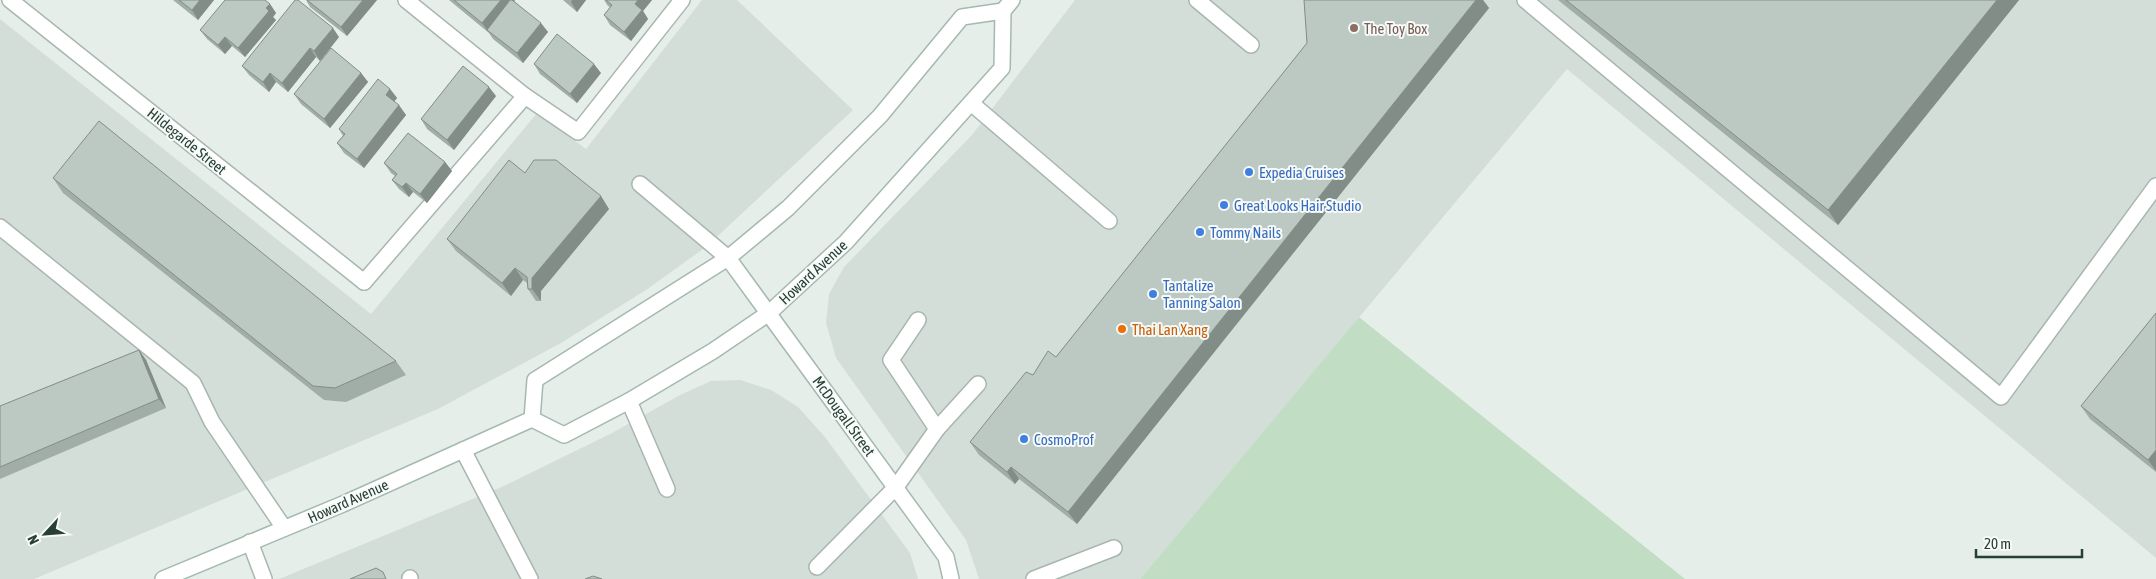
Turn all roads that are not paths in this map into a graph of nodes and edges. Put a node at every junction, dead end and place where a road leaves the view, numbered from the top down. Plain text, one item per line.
1 (10, 0) edge
2 (406, 0) edge
3 (682, 0) edge
4 (1197, 0) edge
5 (1526, 0) edge
6 (1008, 6) edge
7 (1251, 45) dead end
8 (525, 96) junction
9 (971, 102) junction
10 (640, 184) dead end
11 (2156, 186) edge
12 (1109, 221) dead end
13 (0, 227) edge
14 (728, 258) junction
15 (769, 313) junction
16 (918, 320) dead end
17 (978, 384) dead end
18 (629, 401) junction
19 (532, 419) junction
20 (937, 429) junction
21 (463, 450) junction
22 (896, 487) junction
23 (667, 489) dead end
24 (284, 528) junction
25 (250, 542) junction
26 (1114, 548) dead end
27 (816, 567) dead end
28 (163, 579) edge
29 (264, 579) edge
30 (530, 579) edge
31 (951, 579) edge
32 (1034, 579) edge

1 - 8 main road, Hildegarde Street
2 - 8 main road
3 - 8 main road
4 - 7 main road
5 - 11 main road
6 - 9 main road, Howard Avenue
6 - 14 main road, Howard Avenue
9 - 12 main road
9 - 15 main road, Howard Avenue
10 - 14 main road, McDougall Street
13 - 24 main road
14 - 15 main road, McDougall Street
14 - 19 main road, Howard Avenue
15 - 18 main road, Howard Avenue
15 - 22 main road, McDougall Street
16 - 20 main road
17 - 20 main road
18 - 19 main road, Howard Avenue
18 - 23 main road
19 - 21 main road, Howard Avenue
20 - 22 main road
21 - 24 main road, Howard Avenue
21 - 30 main road
22 - 27 main road
22 - 31 main road, McDougall Street
24 - 25 main road, Howard Avenue
25 - 28 main road, Howard Avenue
25 - 29 main road
26 - 32 main road

